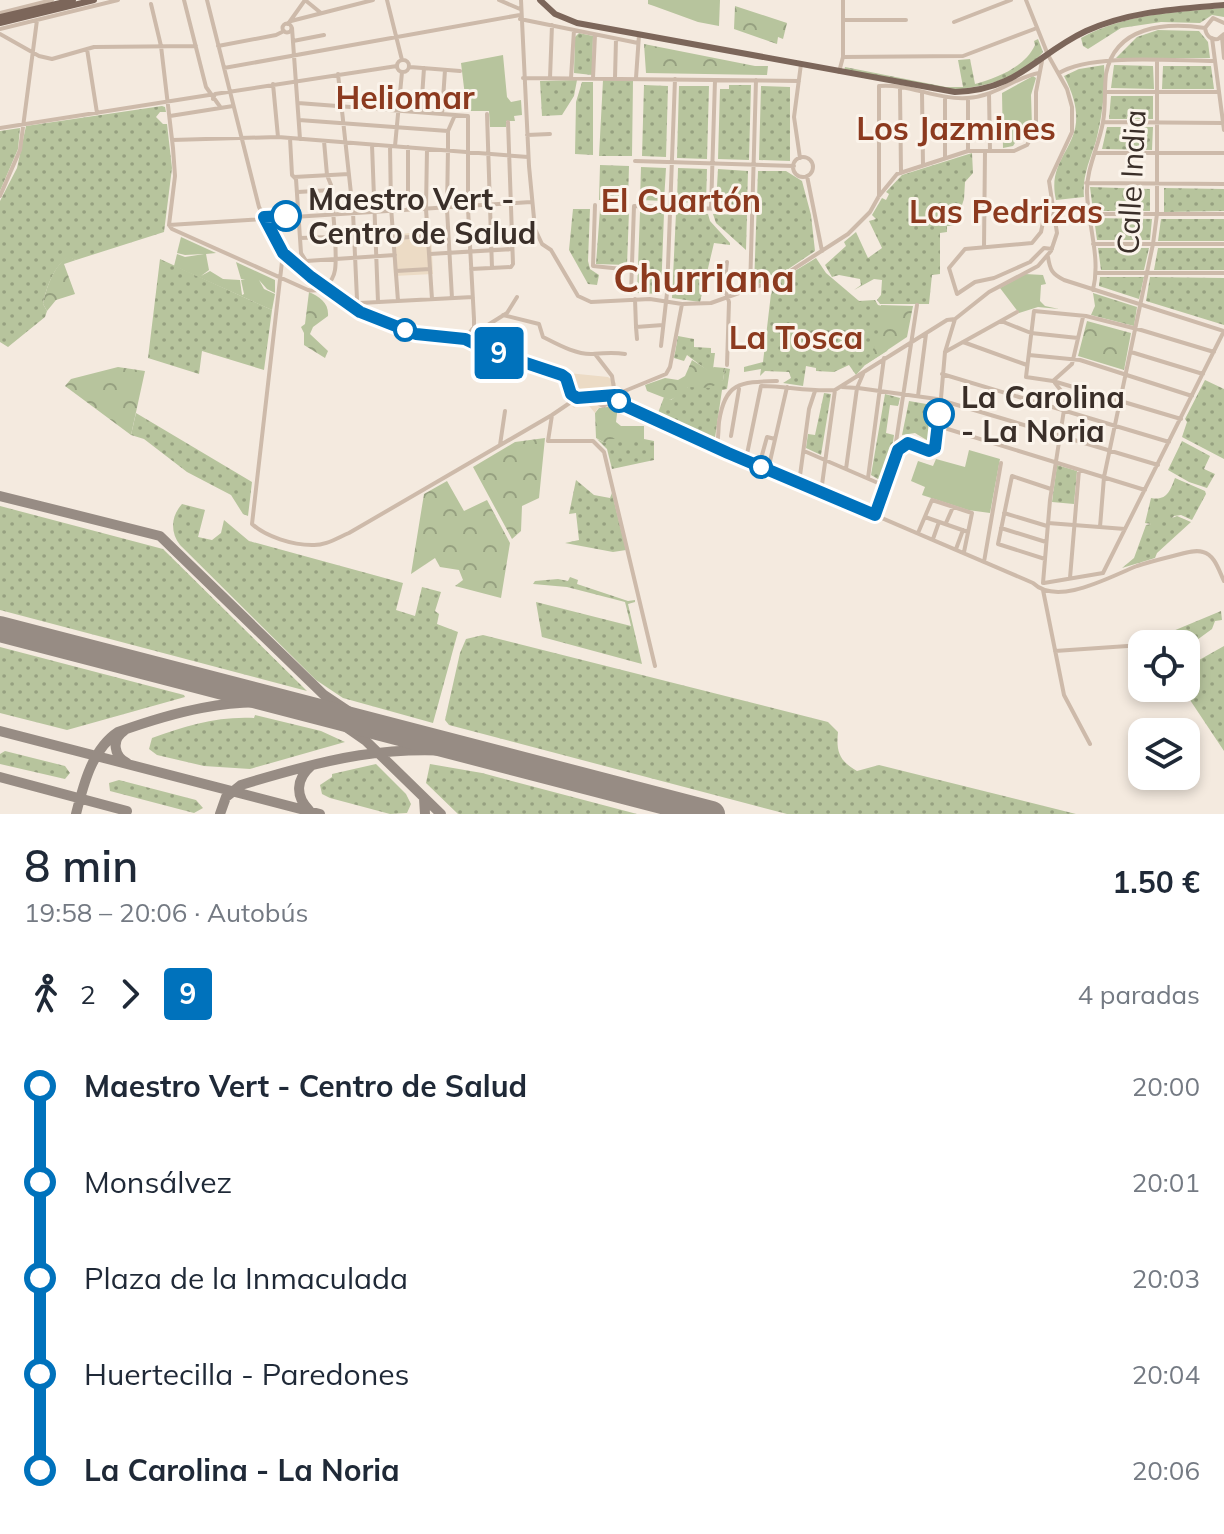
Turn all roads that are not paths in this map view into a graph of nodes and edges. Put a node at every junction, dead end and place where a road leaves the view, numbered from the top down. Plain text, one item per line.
1 (52, 0) edge
2 (73, 0) edge
3 (94, 0) edge
4 (118, 0) edge
5 (184, 0) edge
6 (207, 0) edge
7 (305, 0) edge
8 (373, 0) edge
9 (387, 0) edge
10 (499, 0) edge
11 (521, 0) edge
12 (540, 0) edge
13 (843, 0) edge
14 (1011, 0) edge
15 (1026, 0) edge
16 (42, 1) edge
17 (514, 3) edge
18 (151, 4) dead end
19 (1224, 5) edge
20 (321, 13) junction
21 (519, 15) junction
22 (37, 20) junction
23 (843, 20) junction
24 (906, 20) dead end
25 (954, 22) dead end
26 (0, 23) edge
27 (1224, 23) edge
28 (290, 25) junction
29 (552, 25) junction
30 (1037, 28) junction
31 (1205, 28) junction
32 (574, 30) junction
33 (324, 35) dead end
34 (595, 35) junction
35 (639, 35) junction
36 (1223, 36) edge
37 (396, 37) junction
38 (1212, 38) junction
39 (616, 39) junction
40 (293, 41) junction
41 (638, 43) junction
42 (161, 46) junction
43 (196, 46) junction
44 (218, 46) junction
45 (87, 49) junction
46 (33, 52) junction
47 (294, 54) junction
48 (1048, 55) junction
49 (843, 57) junction
50 (1224, 58) edge
51 (402, 60) junction
52 (1110, 60) junction
53 (1042, 61) junction
54 (1157, 61) junction
55 (1215, 61) junction
56 (801, 64) junction
57 (397, 66) junction
58 (410, 67) junction
59 (224, 68) junction
60 (424, 68) junction
61 (445, 70) junction
62 (460, 71) dead end
63 (402, 72) junction
64 (839, 72) junction
65 (1039, 73) junction
66 (1059, 73) junction
67 (338, 74) junction
68 (523, 78) junction
69 (550, 78) junction
70 (571, 78) junction
71 (593, 78) junction
72 (615, 78) junction
73 (636, 78) junction
74 (675, 79) junction
75 (296, 80) junction
76 (715, 80) junction
77 (756, 80) junction
78 (799, 81) junction
79 (273, 84) junction
80 (900, 89) junction
81 (229, 92) junction
82 (1105, 92) junction
83 (1158, 92) junction
84 (1219, 92) junction
85 (922, 93) junction
86 (989, 94) junction
87 (211, 97) junction
88 (945, 97) junction
89 (968, 98) junction
90 (168, 103) junction
91 (298, 103) junction
92 (233, 106) junction
93 (341, 106) junction
94 (221, 108) junction
95 (398, 110) junction
96 (421, 112) junction
97 (97, 113) junction
98 (442, 114) junction
99 (487, 114) dead end
100 (455, 115) junction
101 (170, 116) junction
102 (299, 120) junction
103 (508, 122) dead end
104 (1103, 122) junction
105 (24, 123) junction
106 (1157, 123) junction
107 (1223, 123) edge
108 (343, 124) junction
109 (0, 128) edge
110 (396, 128) junction
111 (1224, 130) edge
112 (448, 131) junction
113 (550, 134) dead end
114 (527, 135) junction
115 (278, 137) junction
116 (241, 138) junction
117 (290, 138) junction
118 (300, 139) junction
119 (172, 140) junction
120 (324, 141) junction
121 (345, 142) junction
122 (372, 144) junction
123 (392, 146) junction
124 (408, 147) junction
125 (427, 149) junction
126 (448, 150) junction
127 (968, 151) junction
128 (987, 151) junction
129 (468, 152) junction
130 (1095, 153) junction
131 (1157, 153) junction
132 (1224, 153) edge
133 (488, 154) junction
134 (508, 155) junction
135 (528, 157) junction
136 (800, 158) junction
137 (945, 158) junction
138 (635, 161) dead end
139 (672, 162) junction
140 (713, 164) junction
141 (754, 165) junction
142 (923, 165) junction
143 (794, 166) junction
144 (901, 173) junction
145 (349, 174) junction
146 (327, 175) junction
147 (807, 176) junction
148 (294, 177) junction
149 (1086, 183) junction
150 (1156, 184) junction
151 (1224, 184) edge
152 (331, 190) junction
153 (297, 192) junction
154 (0, 196) edge
155 (879, 196) junction
156 (531, 202) junction
157 (509, 203) junction
158 (488, 204) junction
159 (468, 205) junction
160 (595, 205) dead end
161 (448, 206) junction
162 (427, 207) junction
163 (670, 207) junction
164 (408, 209) junction
165 (711, 209) junction
166 (392, 210) junction
167 (752, 210) junction
168 (373, 211) junction
169 (353, 212) junction
170 (332, 213) junction
171 (1089, 214) junction
172 (1157, 214) junction
173 (1224, 214) edge
174 (299, 215) junction
175 (1055, 215) junction
176 (264, 217) junction
177 (169, 225) junction
178 (428, 236) junction
179 (333, 237) junction
180 (300, 238) junction
181 (394, 238) junction
182 (1093, 244) junction
183 (1153, 244) junction
184 (1224, 244) edge
185 (984, 247) junction
186 (512, 249) junction
187 (1052, 249) junction
188 (491, 250) junction
189 (470, 251) junction
190 (822, 251) junction
191 (449, 252) junction
192 (283, 253) junction
193 (429, 254) junction
194 (395, 255) junction
195 (375, 256) junction
196 (1048, 257) junction
197 (355, 258) junction
198 (335, 259) junction
199 (727, 262) dead end
200 (492, 268) junction
201 (430, 269) junction
202 (471, 269) junction
203 (632, 270) junction
204 (396, 271) junction
205 (1097, 273) junction
206 (1148, 273) junction
207 (1224, 273) edge
208 (281, 277) junction
209 (724, 286) junction
210 (324, 288) junction
211 (1093, 290) junction
212 (750, 291) junction
213 (631, 293) dead end
214 (737, 295) junction
215 (473, 297) junction
216 (452, 298) junction
217 (517, 298) dead end
218 (726, 298) junction
219 (432, 299) junction
220 (635, 299) junction
221 (359, 301) junction
222 (398, 301) junction
223 (666, 301) junction
224 (378, 302) junction
225 (682, 304) junction
226 (917, 305) dead end
227 (1141, 305) junction
228 (354, 308) junction
229 (1017, 312) dead end
230 (503, 315) junction
231 (1083, 316) junction
232 (955, 319) junction
233 (1001, 321) junction
234 (663, 325) junction
235 (636, 327) junction
236 (1136, 328) junction
237 (1224, 331) edge
238 (1031, 333) junction
239 (926, 334) junction
240 (1078, 338) junction
241 (465, 339) junction
242 (637, 339) dead end
243 (507, 340) dead end
244 (910, 342) junction
245 (963, 342) junction
246 (661, 346) dead end
247 (479, 347) junction
248 (945, 352) junction
249 (1131, 352) junction
250 (1214, 352) junction
251 (595, 354) junction
252 (625, 354) dead end
253 (1029, 355) junction
254 (884, 358) junction
255 (1073, 360) junction
256 (727, 365) dead end
257 (1027, 365) junction
258 (864, 372) junction
259 (942, 374) junction
260 (1203, 374) junction
261 (1126, 375) junction
262 (852, 379) junction
263 (777, 381) dead end
264 (1053, 381) junction
265 (788, 386) junction
266 (857, 387) junction
267 (838, 388) junction
268 (739, 389) dead end
269 (815, 391) junction
270 (881, 391) junction
271 (903, 394) junction
272 (593, 396) junction
273 (918, 396) junction
274 (1193, 396) junction
275 (615, 397) junction
276 (577, 398) junction
277 (941, 400) junction
278 (1120, 401) junction
279 (1063, 410) junction
280 (505, 411) dead end
281 (552, 415) junction
282 (1181, 419) junction
283 (720, 421) junction
284 (733, 423) junction
285 (938, 426) junction
286 (1115, 426) junction
287 (731, 436) dead end
288 (1059, 436) junction
289 (775, 439) junction
290 (1169, 442) junction
291 (500, 445) junction
292 (716, 447) junction
293 (898, 450) junction
294 (804, 451) junction
295 (1109, 451) junction
296 (745, 460) junction
297 (825, 461) junction
298 (1055, 462) junction
299 (1001, 463) dead end
300 (1158, 465) junction
301 (759, 466) junction
302 (846, 469) junction
303 (768, 470) junction
304 (1079, 470) junction
305 (1104, 477) junction
306 (868, 478) junction
307 (799, 483) junction
308 (885, 486) junction
309 (1051, 489) junction
310 (1145, 490) junction
311 (821, 492) junction
312 (953, 507) junction
313 (1004, 513) junction
314 (875, 515) junction
315 (925, 517) junction
316 (939, 522) junction
317 (946, 524) junction
318 (1047, 525) junction
319 (1074, 525) junction
320 (1100, 527) junction
321 (1001, 528) junction
322 (1125, 529) junction
323 (965, 531) junction
324 (918, 534) junction
325 (933, 539) junction
326 (1046, 542) junction
327 (956, 549) junction
328 (964, 552) junction
329 (1045, 559) junction
330 (984, 562) junction
331 (1103, 573) junction
332 (1070, 578) junction
333 (1105, 579) junction
334 (1224, 581) edge
335 (1033, 583) junction
336 (1043, 583) junction
337 (1043, 590) junction
338 (1128, 646) edge
339 (1055, 651) junction
340 (655, 666) dead end
341 (1090, 744) dead end

1 - 16 street
2 - 26 main road
3 - 26 main road
4 - 22 street
5 - 43 street
6 - 44 street
7 - 20 street
7 - 28 street
8 - 20 street
9 - 37 street
10 - 17 street
11 - 21 street
12 - 35 main road
13 - 23 street
14 - 25 street
15 - 30 street
16 - 26 street
17 - 21 street
18 - 42 street
19 - 48 main road
20 - 28 street
21 - 29 street
21 - 37 street
21 - 68 street
22 - 26 street
22 - 46 street
23 - 24 street
23 - 49 street
26 - 46 street
27 - 31 street
28 - 40 street
28 - 44 street
29 - 32 street
29 - 69 street
30 - 48 street
30 - 49 street
31 - 38 street
31 - 52 street
32 - 34 street
32 - 70 street
33 - 40 street
34 - 39 street
34 - 71 street
35 - 41 street
35 - 56 main road
36 - 38 street
36 - 50 street
37 - 47 street
37 - 51 street
38 - 55 street
39 - 41 street
39 - 72 street
40 - 47 street
41 - 73 street
42 - 43 street
42 - 45 street
42 - 90 street
43 - 87 street
44 - 59 street
45 - 46 street
45 - 97 street
46 - 105 street
47 - 59 street
47 - 75 street
48 - 53 main road
48 - 66 street
49 - 64 street
51 - 57 street
51 - 58 street
52 - 54 street
52 - 66 street
52 - 82 street
53 - 64 main road
53 - 65 street
54 - 55 street
54 - 83 street, Calle India
55 - 84 street
56 - 64 main road
56 - 78 street
57 - 63 street
57 - 67 street
58 - 60 street
58 - 63 street
59 - 81 street
60 - 61 street
60 - 96 street
61 - 62 street
61 - 98 street
63 - 95 street
65 - 86 street
65 - 128 street
66 - 175 street
67 - 75 street
67 - 93 street
68 - 69 street
68 - 114 street
69 - 70 street
70 - 71 street
71 - 72 street
72 - 73 street
73 - 74 street
74 - 76 street
74 - 139 street
75 - 79 street
75 - 91 street
76 - 77 street
76 - 140 street
77 - 78 street
77 - 141 street
78 - 136 street
79 - 81 street
79 - 115 street
80 - 85 street
80 - 144 street
80 - 155 street
81 - 87 street
81 - 92 street
82 - 83 street
82 - 104 street
83 - 84 street
83 - 106 street, Calle India
84 - 107 street
85 - 88 street
85 - 142 street
86 - 89 street
86 - 128 street
87 - 90 street
87 - 94 street
88 - 89 street
88 - 137 street
89 - 127 street
90 - 97 street
90 - 101 street
91 - 93 street
91 - 102 street
92 - 94 street
92 - 116 street
93 - 95 street
93 - 108 street
94 - 101 street
95 - 96 street
95 - 110 street
96 - 98 street
97 - 105 street
98 - 100 street
99 - 133 street
100 - 112 street
100 - 129 street
101 - 119 street
102 - 108 street
102 - 118 street
103 - 134 street
104 - 106 street
104 - 130 street
105 - 109 street
105 - 154 street
106 - 107 street
106 - 131 street, Calle India
107 - 111 street
108 - 110 street
108 - 121 street
110 - 112 street
110 - 123 street
112 - 126 street
113 - 114 street
114 - 135 street
115 - 116 street
115 - 117 street
116 - 119 street
116 - 176 street
117 - 118 street
117 - 148 street
118 - 120 street
119 - 177 street
120 - 121 street
120 - 146 street
121 - 122 street
121 - 145 street
122 - 123 street
122 - 168 street
123 - 124 street
123 - 166 street
124 - 125 street
124 - 164 street
125 - 126 street
125 - 162 street
126 - 129 street
126 - 161 street
127 - 128 street
127 - 137 street
128 - 185 street
129 - 133 street
129 - 159 street
130 - 131 street
130 - 149 street
131 - 132 street
131 - 150 street, Calle India
133 - 134 street
133 - 158 street
134 - 135 street
134 - 157 street
135 - 156 street
136 - 143 street
136 - 147 street
137 - 142 street
138 - 139 street
139 - 140 street
139 - 163 street
140 - 141 street
140 - 165 street
141 - 143 street
141 - 167 street
142 - 144 street
143 - 147 street
144 - 155 street
145 - 146 street
145 - 169 street
146 - 148 street
146 - 152 street
147 - 190 street
148 - 153 street
149 - 150 street
149 - 171 street
150 - 151 street
150 - 172 street, Calle India
152 - 153 street
152 - 170 street
153 - 174 street
155 - 190 street
156 - 157 street
156 - 220 street
157 - 158 street
157 - 186 street
158 - 159 street
158 - 188 street
159 - 161 street
159 - 189 street
160 - 203 street
161 - 162 street
161 - 191 street
162 - 164 street
162 - 178 street
163 - 165 street
163 - 203 street
163 - 223 street
164 - 166 street
165 - 167 street
166 - 168 street
166 - 181 street
167 - 212 street
168 - 169 street
168 - 195 street
169 - 170 street
169 - 197 street
170 - 174 street
170 - 179 street
171 - 172 street
171 - 182 street
172 - 173 street
172 - 183 street, Calle India
174 - 176 street
174 - 180 street
175 - 185 street
175 - 187 street
176 - 177 street
176 - 192 street
177 - 208 street
178 - 181 street
178 - 193 street
179 - 180 street
179 - 198 street
180 - 198 street
181 - 194 street
182 - 183 street
182 - 205 street
183 - 184 street
183 - 206 street, Calle India
185 - 187 street
186 - 188 street
186 - 200 street
187 - 196 street
188 - 189 street
188 - 200 street
189 - 191 street
189 - 202 street
190 - 212 street
191 - 193 street
191 - 216 street
192 - 208 street
192 - 210 street
193 - 201 street
194 - 195 street
194 - 204 street
195 - 197 street
195 - 224 street
196 - 211 street
196 - 232 street
197 - 198 street
197 - 221 street
198 - 210 street
199 - 209 street
200 - 202 street
201 - 204 street
201 - 219 street
202 - 215 street
203 - 213 street
204 - 222 street
205 - 206 street
205 - 211 street
206 - 207 street
206 - 227 street, Calle India
208 - 210 street
208 - 291 street
209 - 214 street
209 - 218 street
210 - 228 street
211 - 227 street
212 - 214 street
214 - 218 street
215 - 216 street
215 - 241 street
216 - 219 street
217 - 230 street
218 - 225 street
218 - 256 street
219 - 222 street
220 - 223 street
220 - 235 street
221 - 224 street
221 - 228 street
222 - 224 street
223 - 225 street
223 - 234 street
225 - 275 street
226 - 244 street
227 - 236 street, Calle India
227 - 237 street
228 - 241 street
229 - 233 street
230 - 241 street
230 - 251 street
231 - 236 street
231 - 238 street
231 - 240 street
232 - 239 street
232 - 248 street
233 - 238 street
233 - 245 street
234 - 235 street
234 - 246 street
235 - 242 street
236 - 249 street, Calle India
236 - 250 street
237 - 250 street
238 - 240 street
238 - 253 street
239 - 244 street
239 - 273 street
240 - 255 street
241 - 247 street
243 - 247 street
244 - 254 street
244 - 271 street
245 - 248 street
245 - 257 street
247 - 276 street
248 - 259 street
249 - 260 street
249 - 261 street, Calle India
250 - 260 street
251 - 252 street
251 - 275 street
253 - 255 street
253 - 257 street
254 - 258 street
254 - 270 street
255 - 261 street
255 - 264 street
257 - 264 street
258 - 262 street
258 - 266 street
259 - 277 street
259 - 279 street
260 - 274 street
261 - 274 street
261 - 278 street, Calle India
262 - 266 street
262 - 266 street
262 - 267 street
263 - 283 street
264 - 278 street
264 - 279 street
265 - 269 street
265 - 289 street
265 - 296 street
266 - 267 street
266 - 270 street
266 - 302 street
267 - 269 street
267 - 297 street
268 - 284 street
269 - 294 street
270 - 271 street
270 - 306 street
271 - 273 street
271 - 293 street
272 - 275 street
272 - 275 street
272 - 276 street
273 - 277 street
274 - 282 street
275 - 292 street
276 - 281 street
277 - 285 street
277 - 288 street
278 - 282 street
278 - 286 street, Calle India
279 - 286 street
279 - 288 street
280 - 291 street
281 - 291 street
281 - 340 street
282 - 290 street
283 - 284 street
283 - 292 street
284 - 287 street
285 - 293 street
285 - 298 street
286 - 290 street
286 - 295 street, Calle India
288 - 295 street
288 - 298 street
289 - 301 street
289 - 303 street
290 - 300 street
292 - 296 street
293 - 308 street
294 - 297 street
294 - 307 street
295 - 300 street
295 - 305 street, Calle India
296 - 301 street
297 - 302 street
297 - 311 street
298 - 304 street
298 - 309 street
299 - 330 street
300 - 310 street
301 - 303 street
302 - 306 street
303 - 307 street
304 - 305 street
304 - 319 street
305 - 310 street
305 - 320 street, Calle India
306 - 308 street
307 - 311 street
308 - 314 street
309 - 313 street
309 - 318 street
310 - 322 street
311 - 314 street
312 - 315 street
312 - 317 street
312 - 323 street
313 - 318 street
313 - 321 street
314 - 324 street
315 - 316 street
315 - 324 street
316 - 317 street
316 - 325 street
317 - 323 street
318 - 319 street
318 - 326 street
319 - 320 street
319 - 332 street
320 - 322 street
321 - 326 street
321 - 329 street
322 - 331 street
323 - 327 street
323 - 328 street
324 - 325 street
325 - 327 street
326 - 329 street
327 - 328 street
328 - 330 street
329 - 336 street
330 - 335 street
331 - 332 street
331 - 333 street
332 - 336 street
333 - 334 street
333 - 337 street
335 - 336 street
335 - 337 street
337 - 339 street
338 - 339 street
339 - 341 street

